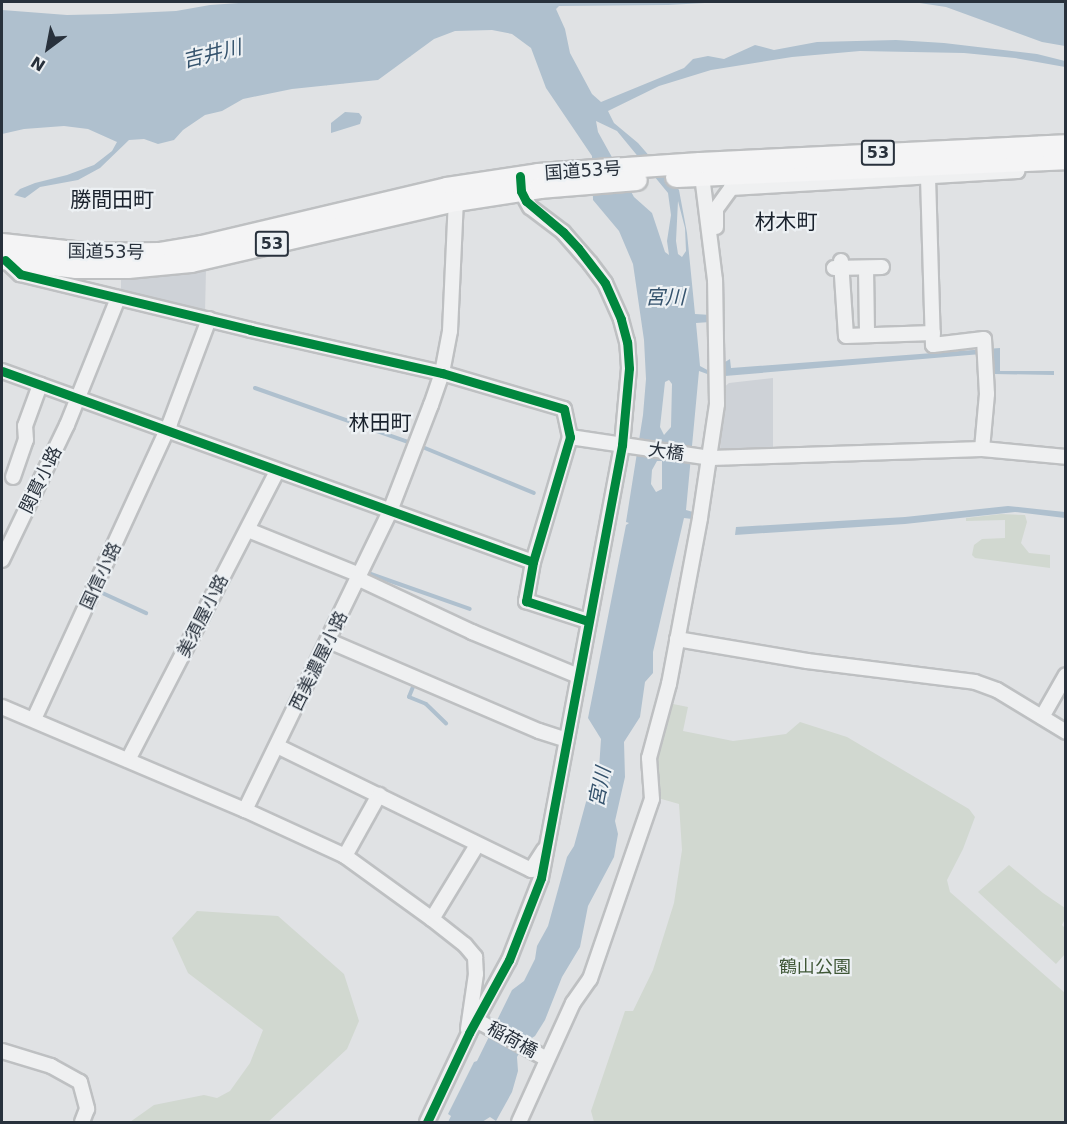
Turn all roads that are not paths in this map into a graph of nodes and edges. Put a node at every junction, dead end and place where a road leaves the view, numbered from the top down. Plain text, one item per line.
1 (1045, 144) junction
2 (1065, 145) edge
3 (1065, 150) edge
4 (1065, 159) edge
5 (1017, 160) junction
6 (697, 170) junction
7 (928, 177) junction
8 (530, 182) junction
9 (456, 201) junction
10 (2, 254) edge
11 (882, 267) dead end
12 (866, 268) junction
13 (714, 280) junction
14 (118, 298) junction
15 (209, 319) junction
16 (933, 333) junction
17 (867, 336) junction
18 (2, 371) edge
19 (442, 373) junction
20 (40, 385) junction
21 (79, 399) junction
22 (166, 431) junction
23 (570, 437) junction
24 (622, 445) junction
25 (982, 449) junction
26 (1065, 457) edge
27 (711, 458) junction
28 (277, 471) junction
29 (13, 477) dead end
30 (390, 512) junction
31 (248, 530) junction
32 (2, 560) edge
33 (533, 562) junction
34 (359, 579) junction
35 (588, 621) junction
36 (677, 639) junction
37 (329, 641) junction
38 (1065, 675) edge
39 (578, 676) junction
40 (2, 707) edge
41 (1042, 717) junction
42 (34, 719) junction
43 (1065, 732) edge
44 (567, 740) junction
45 (277, 746) junction
46 (128, 760) junction
47 (379, 795) junction
48 (245, 810) junction
49 (477, 845) junction
50 (546, 847) junction
51 (345, 856) junction
52 (432, 919) junction
53 (478, 1021) junction
54 (469, 1033) junction
55 (2, 1051) edge
56 (546, 1059) junction
57 (82, 1122) edge
58 (427, 1122) edge
59 (519, 1122) edge

1 - 2 highway, 国道53号 / 53
1 - 3 street
1 - 6 highway, 国道53号 / 53
4 - 5 highway, 国道53号 / 53
5 - 6 highway, 国道53号 / 53
5 - 7 street
6 - 8 highway, 国道53号 / 53
6 - 13 street
7 - 13 street
7 - 16 street
8 - 9 highway, 国道53号 / 53
8 - 10 highway, 国道53号 / 53
8 - 24 street
9 - 10 highway, 国道53号 / 53
9 - 19 street, 西美濃屋小路
10 - 14 street
11 - 12 street
12 - 17 street
12 - 17 street
13 - 27 street
14 - 15 street
14 - 21 street, 関貫小路
15 - 19 street
15 - 22 street, 国信小路
16 - 17 street
16 - 25 street
18 - 20 street
19 - 23 street
19 - 30 street, 西美濃屋小路
20 - 21 street
20 - 29 street
21 - 22 street
21 - 32 street, 関貫小路
22 - 28 street
22 - 42 street, 国信小路
23 - 24 street, 大橋
23 - 33 street
24 - 27 street, 大橋
24 - 35 street
25 - 26 street, 大橋
25 - 27 street, 大橋
27 - 36 street
28 - 30 street
28 - 31 street, 美須屋小路
30 - 33 street
30 - 34 street, 西美濃屋小路
31 - 34 street
31 - 46 street, 美須屋小路
33 - 35 street
34 - 37 street, 西美濃屋小路
34 - 39 street
35 - 39 street
36 - 41 street
36 - 56 street
37 - 44 street
37 - 45 street, 西美濃屋小路
38 - 41 street
39 - 44 street
40 - 42 street
41 - 43 street
42 - 46 street
44 - 50 street
45 - 47 street
45 - 48 street, 西美濃屋小路
46 - 48 street
47 - 49 street
47 - 51 street
48 - 51 street
49 - 50 street
49 - 52 street
50 - 53 street
51 - 52 street
52 - 54 street
53 - 54 street
53 - 56 street, 稲荷橋
54 - 58 street
55 - 57 street
56 - 59 street

